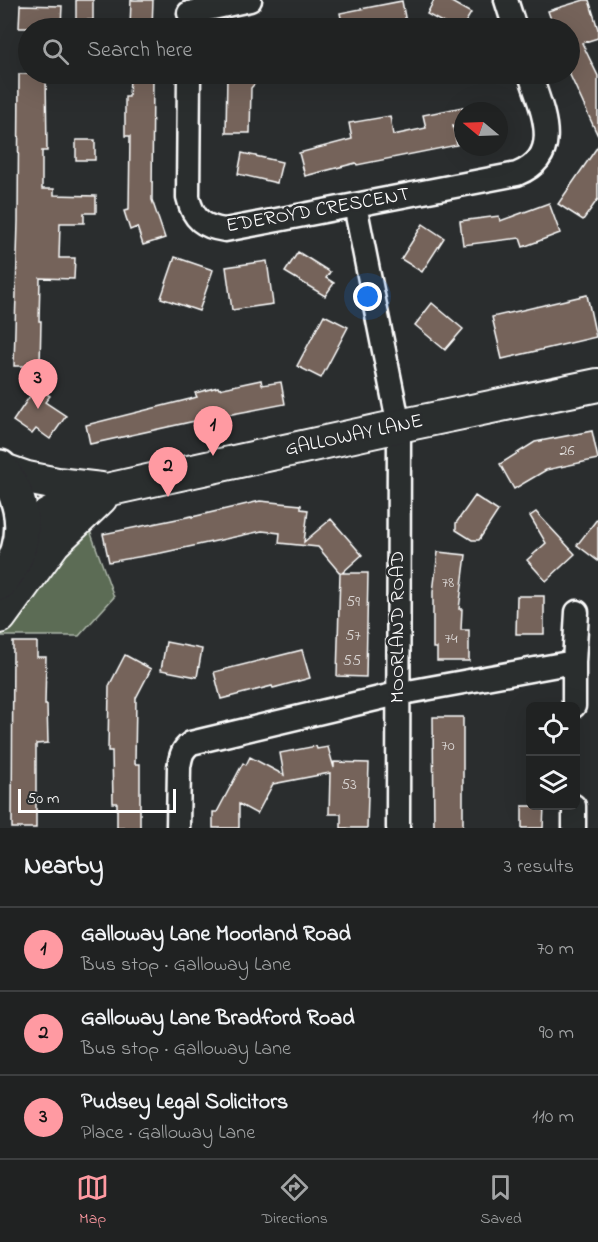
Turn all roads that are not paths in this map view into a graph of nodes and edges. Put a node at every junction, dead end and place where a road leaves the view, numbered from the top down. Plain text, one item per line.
1 (249, 0) edge
2 (506, 0) edge
3 (189, 14) edge
4 (512, 18) edge
5 (189, 84) edge
6 (533, 84) edge
7 (355, 205) junction
8 (598, 385) edge
9 (399, 426) junction
10 (1, 468) edge
11 (111, 489) junction
12 (22, 534) junction
13 (0, 584) edge
14 (577, 612) dead end
15 (0, 617) edge
16 (574, 662) junction
17 (397, 694) junction
18 (574, 702) edge
19 (574, 810) edge
20 (178, 828) edge
21 (398, 828) edge
22 (574, 828) edge

1 - 3 street
2 - 4 street
5 - 7 street, EDEROYD CRESCENT
6 - 7 street, EDEROYD CRESCENT
7 - 9 street, MOORLAND ROAD
8 - 9 main road, GALLOWAY LANE
9 - 11 main road, GALLOWAY LANE
9 - 17 street, MOORLAND ROAD
10 - 11 main road, GALLOWAY LANE
10 - 12 highway
11 - 12 main road, GALLOWAY LANE
11 - 15 main road
12 - 13 highway
14 - 16 street
16 - 17 street
16 - 18 street
17 - 20 street
17 - 21 street, MOORLAND ROAD
19 - 22 street

